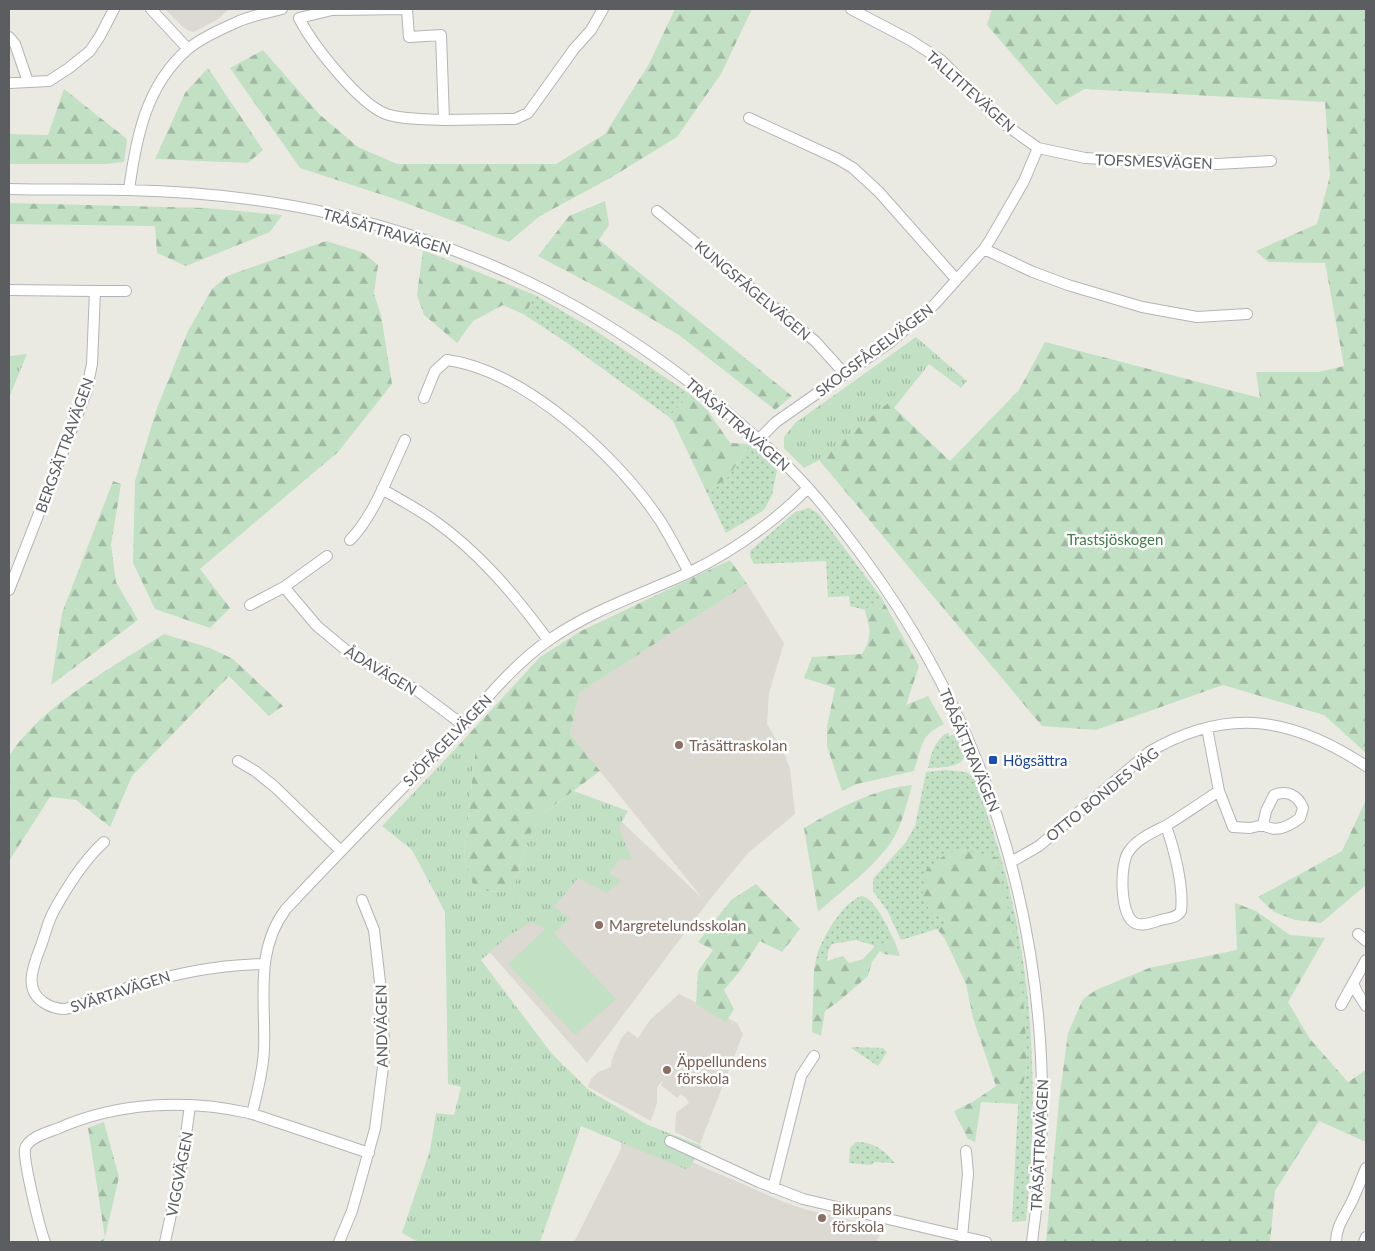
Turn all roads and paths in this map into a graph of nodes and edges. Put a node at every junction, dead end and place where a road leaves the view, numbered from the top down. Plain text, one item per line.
1 (114, 9) edge
2 (151, 9) edge
3 (282, 9) edge
4 (603, 9) edge
5 (851, 9) edge
6 (9, 37) edge
7 (188, 49) junction
8 (28, 82) junction
9 (9, 83) edge
10 (749, 118) dead end
11 (444, 120) junction
12 (1038, 148) junction
13 (1271, 161) dead end
14 (9, 189) edge
15 (129, 190) junction
16 (657, 211) dead end
17 (984, 249) junction
18 (956, 280) junction
19 (9, 290) edge
20 (95, 291) junction
21 (126, 291) dead end
22 (1247, 314) dead end
23 (844, 373) junction
24 (424, 398) dead end
25 (759, 439) junction
26 (405, 440) dead end
27 (808, 488) junction
28 (382, 489) junction
29 (350, 540) dead end
30 (328, 556) dead end
31 (689, 572) junction
32 (284, 588) junction
33 (9, 590) edge
34 (250, 605) dead end
35 (548, 640) junction
36 (463, 725) junction
37 (1207, 728) junction
38 (238, 761) dead end
39 (1366, 766) edge
40 (1219, 791) junction
41 (1263, 825) dead end
42 (1166, 826) junction
43 (104, 842) dead end
44 (341, 851) junction
45 (1011, 862) junction
46 (362, 900) dead end
47 (1358, 934) dead end
48 (1366, 942) edge
49 (1366, 960) edge
50 (263, 964) junction
51 (1354, 983) junction
52 (1340, 1006) dead end
53 (1366, 1006) edge
54 (814, 1056) dead end
55 (190, 1105) junction
56 (252, 1114) junction
57 (670, 1141) dead end
58 (966, 1151) dead end
59 (369, 1153) junction
60 (1366, 1168) edge
61 (773, 1188) junction
62 (962, 1237) junction
63 (1366, 1237) edge
64 (45, 1242) edge
65 (165, 1242) edge
66 (339, 1242) edge
67 (986, 1242) edge
68 (1032, 1242) edge
69 (1336, 1242) edge
70 (1364, 1242) edge

1 - 8 street
2 - 7 street
3 - 7 street
4 - 11 street
5 - 12 street, TALLTITEVÄGEN
6 - 8 street
7 - 15 street
8 - 9 street
10 - 18 street
11 - 11 street
12 - 13 street, TOFSMESVÄGEN
12 - 17 street, SKOGSFÅGELVÄGEN
14 - 15 street, TRÅSÄTTRAVÄGEN
15 - 25 street, TRÅSÄTTRAVÄGEN
16 - 23 street, KUNGSFÅGELVÄGEN
17 - 18 street, SKOGSFÅGELVÄGEN
17 - 22 street
18 - 23 street, SKOGSFÅGELVÄGEN
19 - 20 street
20 - 21 street
20 - 33 street, BERGSÄTTRAVÄGEN
23 - 25 street, SKOGSFÅGELVÄGEN
24 - 31 street
25 - 27 street, TRÅSÄTTRAVÄGEN
26 - 28 street
27 - 31 street, SJÖFÅGELVÄGEN
27 - 45 street, TRÅSÄTTRAVÄGEN
28 - 29 street
28 - 35 street
30 - 32 street
31 - 35 street, SJÖFÅGELVÄGEN
32 - 34 street
32 - 36 street, ÅDAVÄGEN
35 - 36 street, SJÖFÅGELVÄGEN
36 - 44 street, SJÖFÅGELVÄGEN
37 - 39 street, OTTO BONDES VÄG
37 - 40 street
37 - 45 street, OTTO BONDES VÄG
38 - 44 street
40 - 41 street
40 - 42 street
42 - 42 street
43 - 50 street, SVÄRTAVÄGEN
44 - 50 street, SJÖFÅGELVÄGEN
45 - 68 street, TRÅSÄTTRAVÄGEN
46 - 59 street, ANDVÄGEN
47 - 48 street
49 - 51 street
50 - 56 street, SJÖFÅGELVÄGEN
51 - 52 street
51 - 53 street
54 - 61 street
55 - 56 street
55 - 64 street
55 - 65 street, VIGGVÄGEN
56 - 59 street
57 - 61 street
58 - 62 street
59 - 66 street, ANDVÄGEN
60 - 69 street
61 - 62 street
62 - 67 street
63 - 70 street

